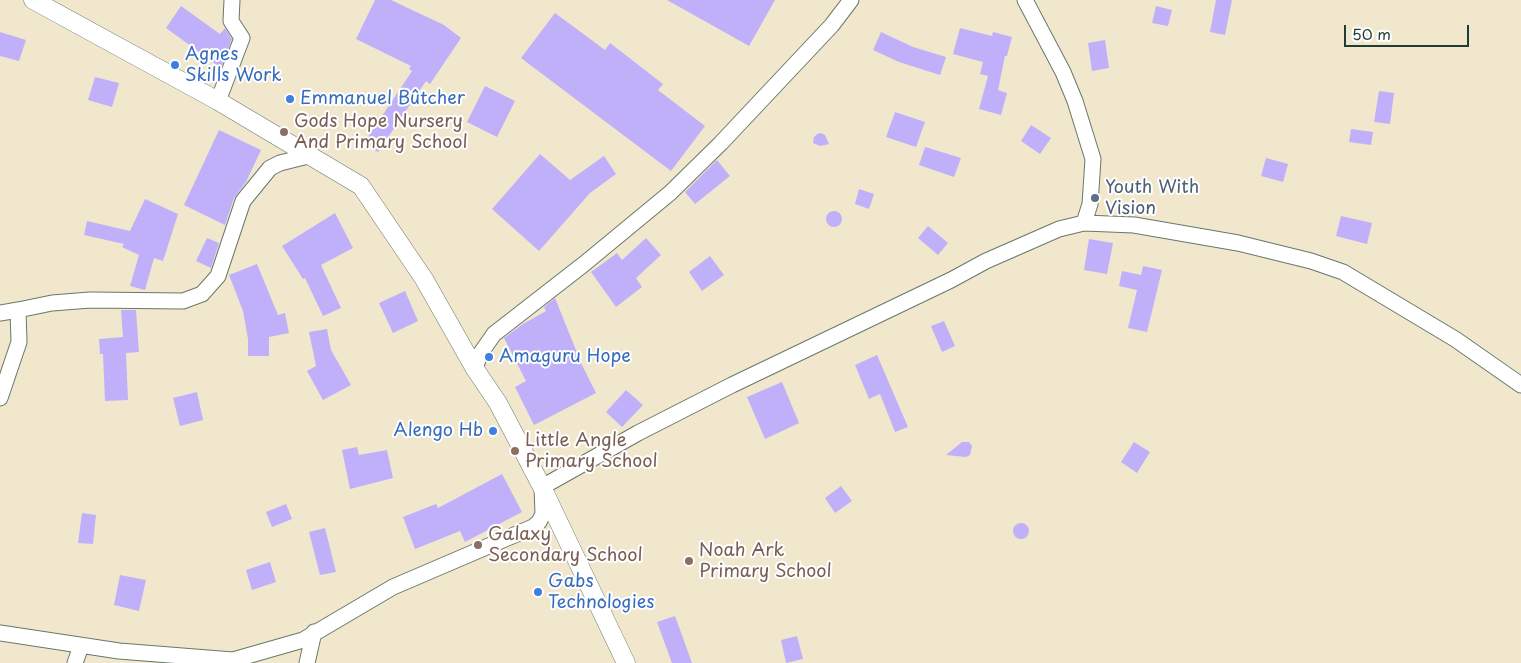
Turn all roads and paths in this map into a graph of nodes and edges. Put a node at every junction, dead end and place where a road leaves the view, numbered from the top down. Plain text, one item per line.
1 (33, 0) edge
2 (232, 0) edge
3 (851, 0) edge
4 (1025, 0) edge
5 (218, 101) junction
6 (312, 155) junction
7 (1084, 223) junction
8 (18, 310) junction
9 (0, 313) edge
10 (475, 370) junction
11 (1521, 385) edge
12 (0, 398) edge
13 (542, 487) junction
14 (0, 632) edge
15 (314, 632) junction
16 (81, 646) junction
17 (75, 663) edge
18 (307, 663) edge
19 (626, 663) edge

1 - 5 street
2 - 5 street
3 - 10 street
4 - 7 street
5 - 6 street
6 - 8 street
6 - 10 street
7 - 11 street
7 - 13 street
8 - 9 street
8 - 12 street
10 - 13 street
13 - 15 street
13 - 19 street
14 - 16 street
15 - 16 street
15 - 18 street
16 - 17 street

